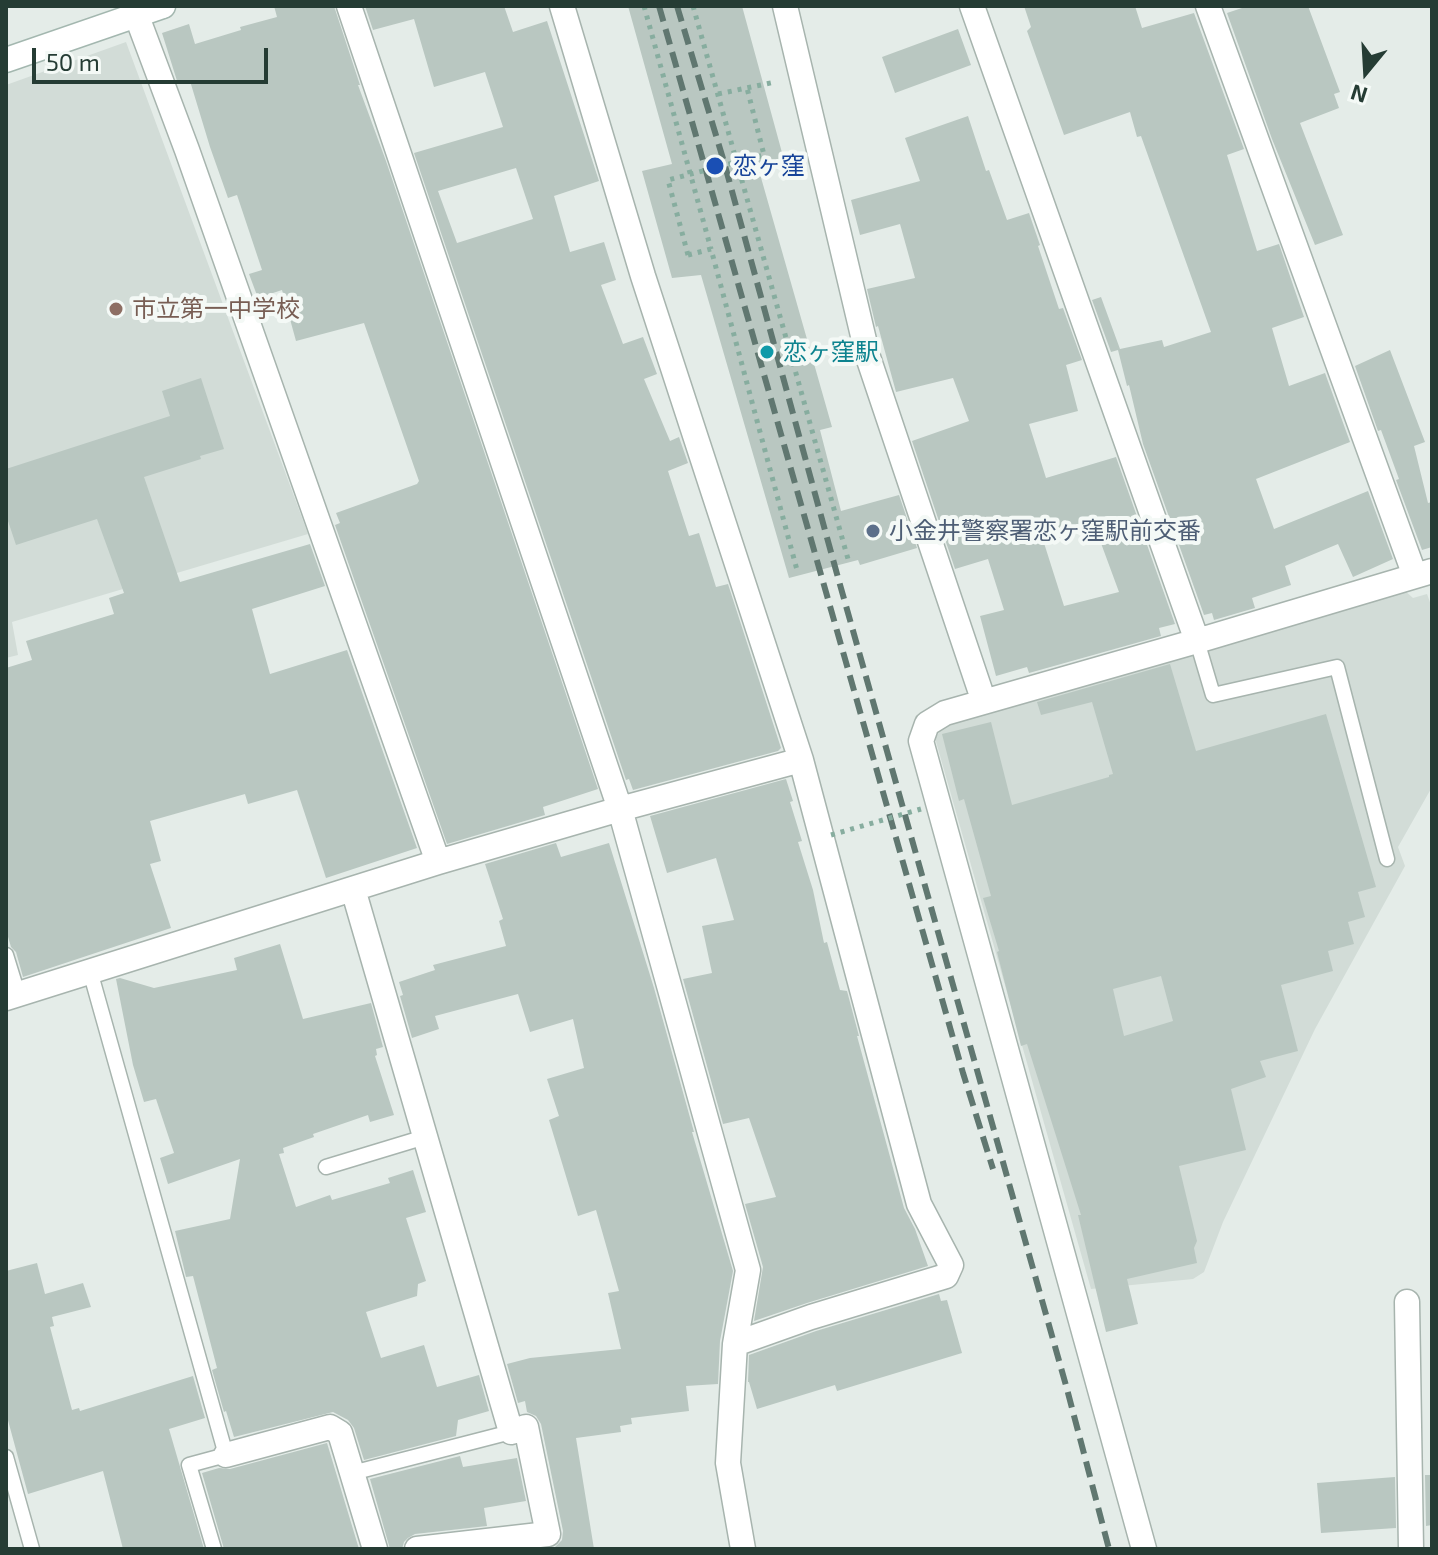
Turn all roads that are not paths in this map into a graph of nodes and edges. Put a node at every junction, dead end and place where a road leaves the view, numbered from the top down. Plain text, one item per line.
1 (163, 6) edge
2 (349, 6) edge
3 (562, 6) edge
4 (785, 6) edge
5 (972, 6) edge
6 (1208, 6) edge
7 (136, 14) junction
8 (6, 60) edge
9 (1424, 574) edge
10 (1197, 641) junction
11 (984, 702) junction
12 (801, 760) junction
13 (620, 809) junction
14 (1387, 859) dead end
15 (438, 862) junction
16 (353, 889) junction
17 (6, 955) edge
18 (90, 971) junction
19 (12, 996) edge
20 (425, 1137) junction
21 (326, 1167) dead end
22 (1407, 1302) dead end
23 (735, 1344) junction
24 (511, 1432) junction
25 (226, 1455) junction
26 (6, 1457) edge
27 (352, 1473) junction
28 (32, 1549) edge
29 (214, 1549) edge
30 (375, 1549) edge
31 (417, 1549) edge
32 (743, 1549) edge
33 (1144, 1549) edge
34 (1411, 1549) edge

1 - 7 street
2 - 13 street
3 - 12 street
4 - 11 street
5 - 10 street
6 - 9 street
7 - 8 street
7 - 15 street
9 - 10 street
10 - 11 street
10 - 14 lane
11 - 33 street
12 - 13 street
12 - 23 street
13 - 15 street
13 - 23 street
15 - 16 street
16 - 18 street
16 - 20 street
17 - 19 lane
18 - 19 street
18 - 25 lane
20 - 21 lane
20 - 24 street
22 - 34 street
23 - 32 street
24 - 27 lane
24 - 31 street
25 - 27 street
25 - 29 lane
26 - 28 lane
27 - 30 street

